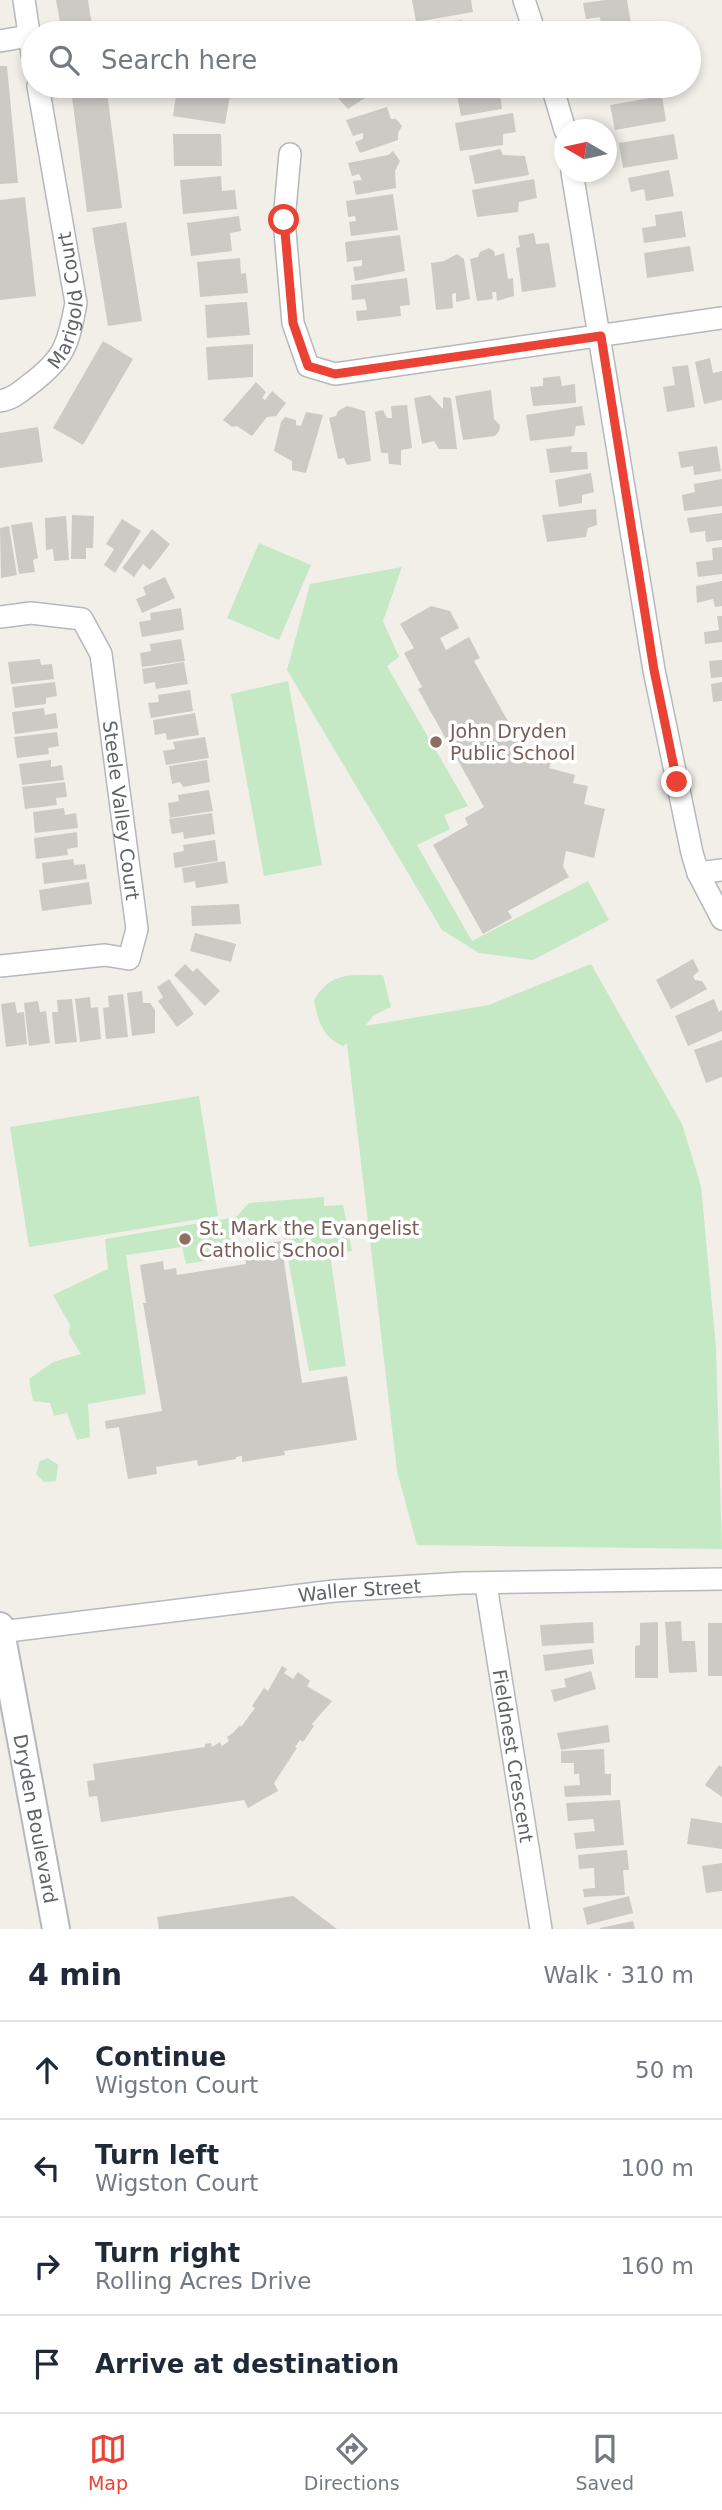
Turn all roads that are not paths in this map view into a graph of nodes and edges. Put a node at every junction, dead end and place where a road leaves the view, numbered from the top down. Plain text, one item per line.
1 (24, 0) edge
2 (524, 0) edge
3 (27, 21) edge
4 (531, 21) edge
5 (21, 37) edge
6 (0, 41) edge
7 (40, 98) edge
8 (556, 98) edge
9 (562, 119) edge
10 (290, 154) dead end
11 (574, 182) edge
12 (722, 318) edge
13 (601, 336) junction
14 (0, 401) edge
15 (0, 617) edge
16 (722, 870) edge
17 (698, 873) junction
18 (722, 919) edge
19 (0, 966) edge
20 (722, 1579) edge
21 (486, 1585) junction
22 (0, 1626) edge
23 (0, 1632) edge
24 (56, 1929) edge
25 (541, 1929) edge

1 - 3 street
2 - 4 street
5 - 6 street
7 - 14 street, Marigold Court
8 - 9 street
10 - 13 street
11 - 13 street
12 - 13 street
13 - 17 street
15 - 19 street, Steele Valley Court
16 - 17 street
17 - 18 street
20 - 21 street, Waller Street
21 - 23 street, Waller Street
21 - 25 street, Fieldnest Crescent
22 - 23 street, Dryden Boulevard
23 - 24 street, Dryden Boulevard

